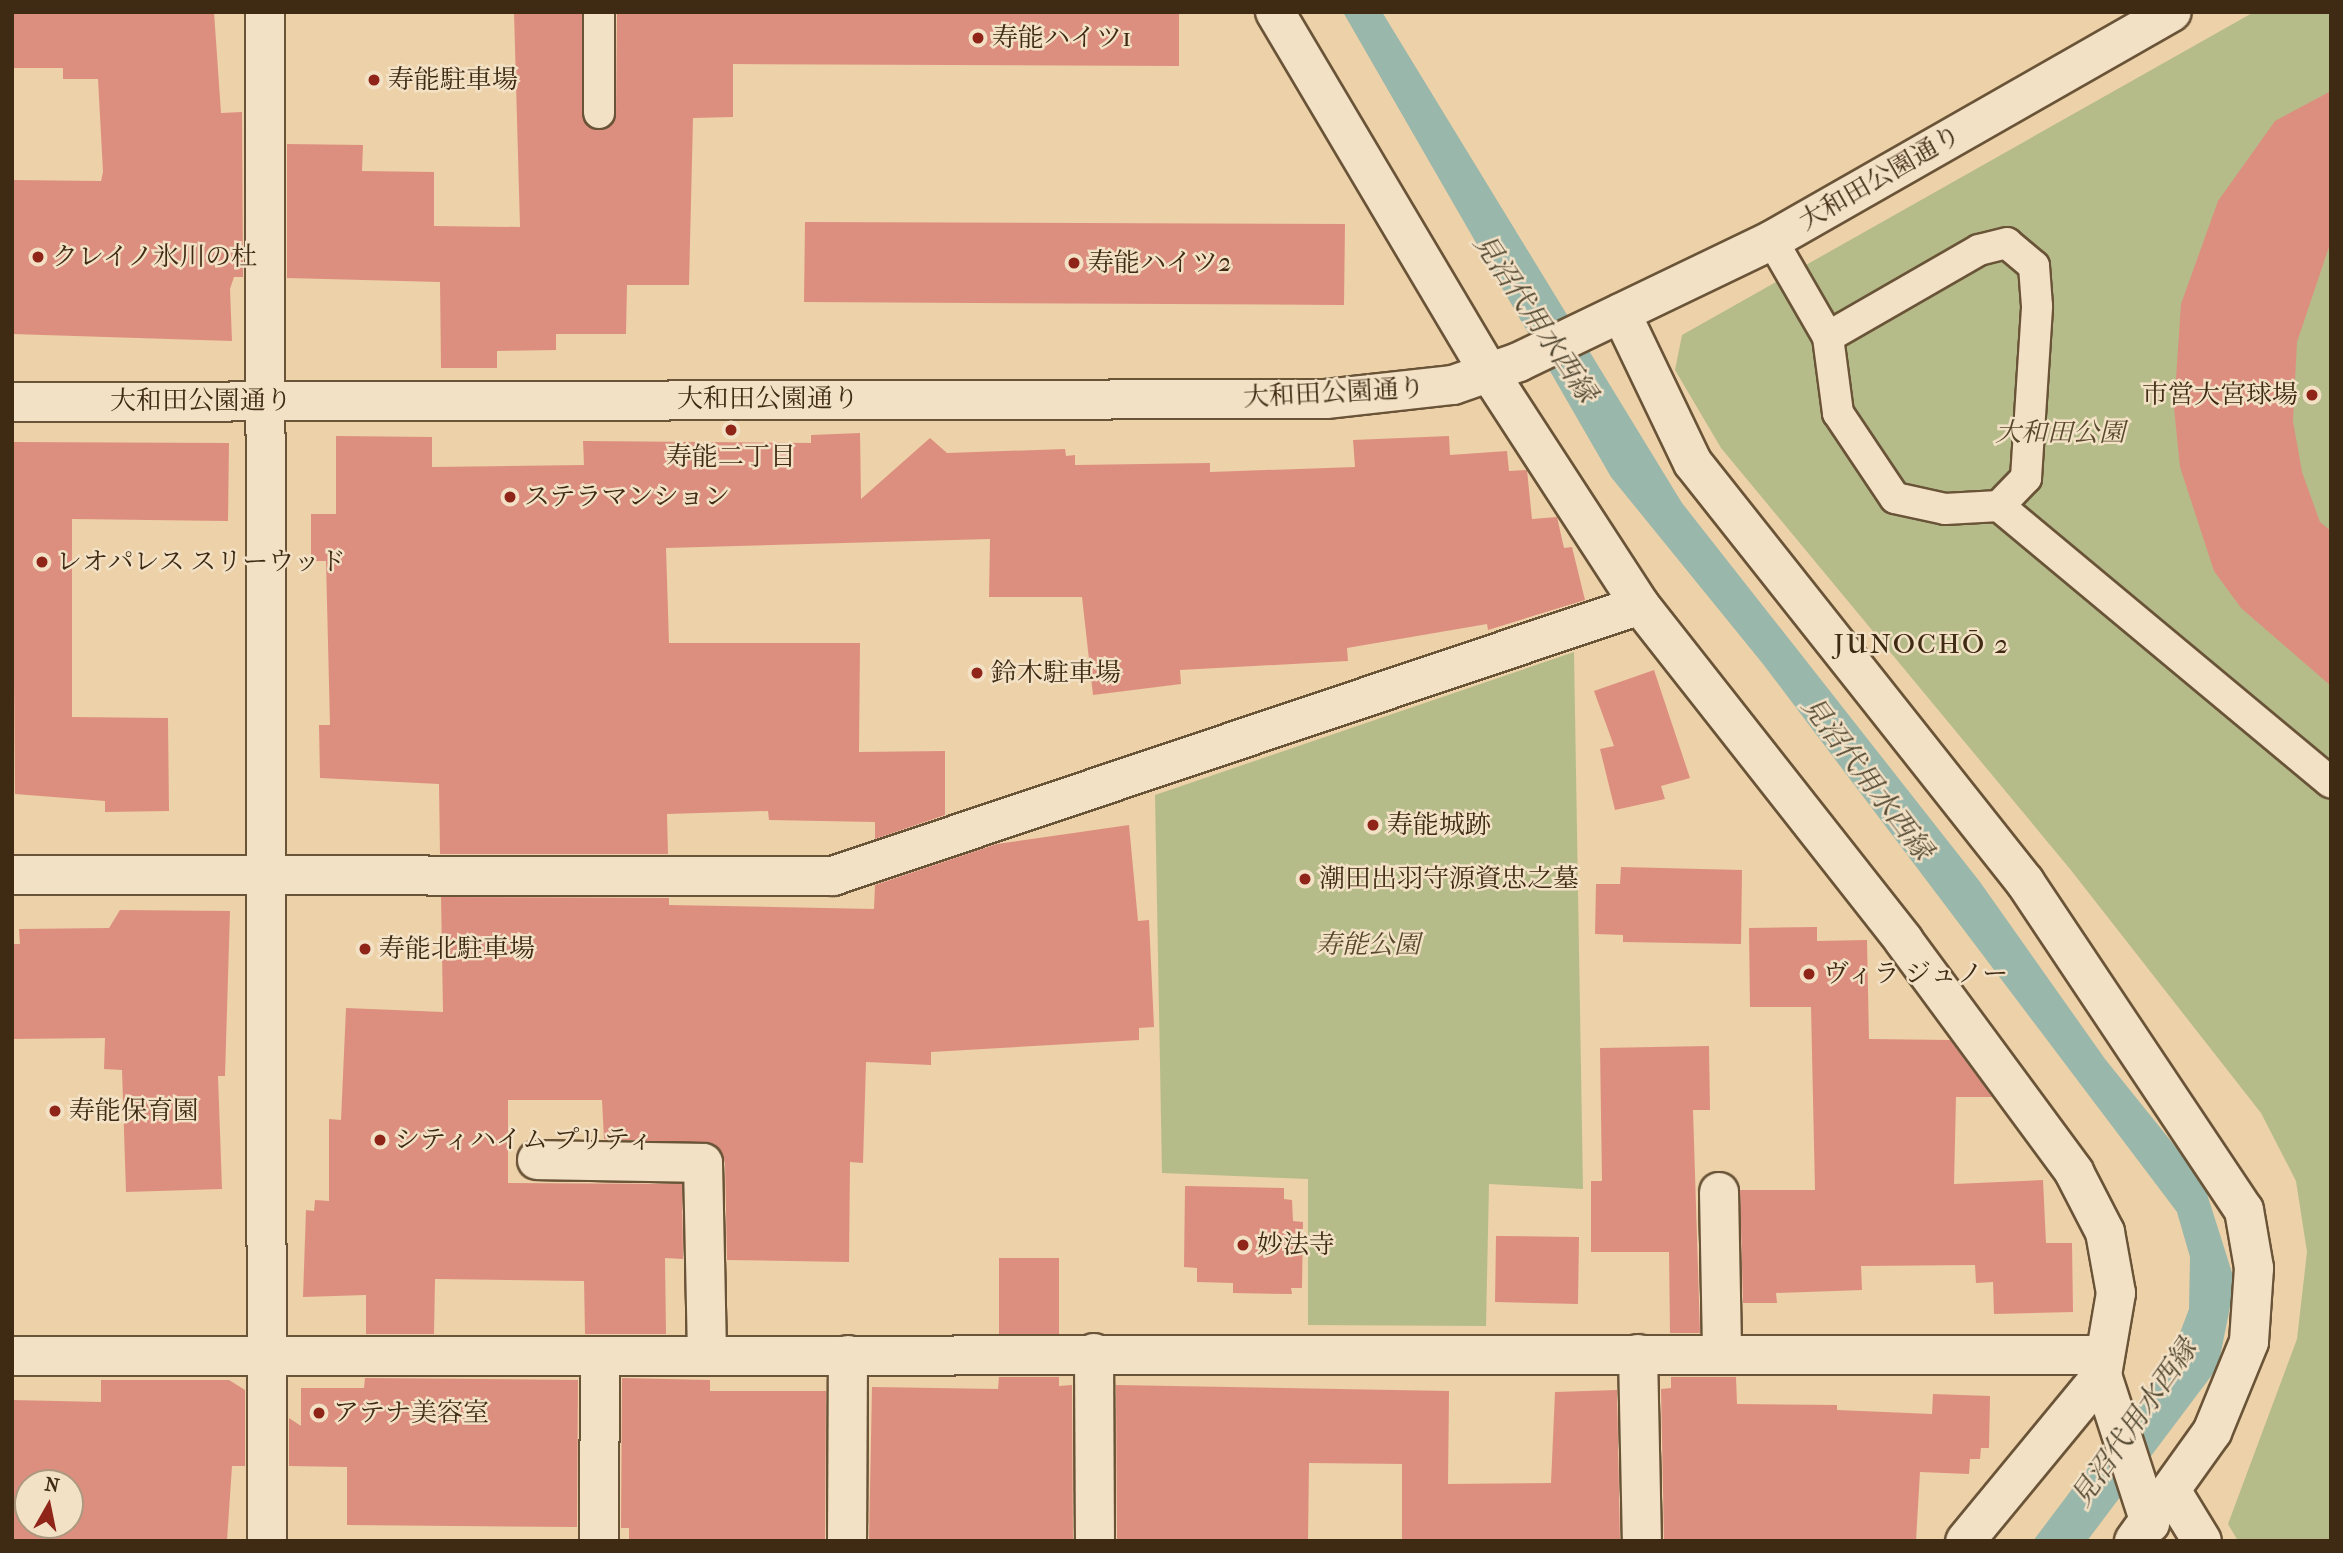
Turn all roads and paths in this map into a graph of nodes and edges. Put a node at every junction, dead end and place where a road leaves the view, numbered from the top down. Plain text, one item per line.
1 (265, 12) edge
2 (599, 12) edge
3 (1275, 12) edge
4 (2171, 12) edge
5 (599, 113) dead end
6 (1772, 240) junction
7 (1622, 313) junction
8 (1828, 337) junction
9 (1504, 368) junction
10 (265, 401) junction
11 (12, 402) edge
12 (1998, 506) junction
13 (1640, 605) junction
14 (2331, 783) edge
15 (12, 875) edge
16 (264, 876) junction
17 (537, 1160) dead end
18 (1719, 1192) dead end
19 (1094, 1353) junction
20 (1638, 1354) junction
21 (1722, 1354) junction
22 (848, 1355) junction
23 (12, 1356) edge
24 (600, 1356) junction
25 (707, 1356) junction
26 (266, 1357) junction
27 (2103, 1365) junction
28 (2172, 1492) junction
29 (2148, 1535) edge
30 (267, 1541) edge
31 (599, 1541) edge
32 (847, 1541) edge
33 (1095, 1541) edge
34 (1642, 1541) edge
35 (1965, 1541) edge
36 (2202, 1541) edge

1 - 10 street
2 - 5 lane
3 - 9 street
4 - 6 street, 大和田公園通り
6 - 7 street, 大和田公園通り
6 - 8 lane
7 - 9 street, 大和田公園通り
7 - 28 street
8 - 12 lane
8 - 12 lane
9 - 10 street, 大和田公園通り
9 - 13 street
10 - 11 street, 大和田公園通り
10 - 16 street
12 - 14 lane
13 - 16 street
13 - 27 street
15 - 16 street
16 - 26 street
17 - 25 street
18 - 21 street
19 - 20 street
19 - 22 street
19 - 33 street
20 - 21 street
20 - 34 street
21 - 27 street
22 - 25 street
22 - 32 street
23 - 26 street
24 - 25 street
24 - 26 street
24 - 31 street
26 - 30 street
27 - 29 street
27 - 35 street
28 - 29 street
28 - 36 street

